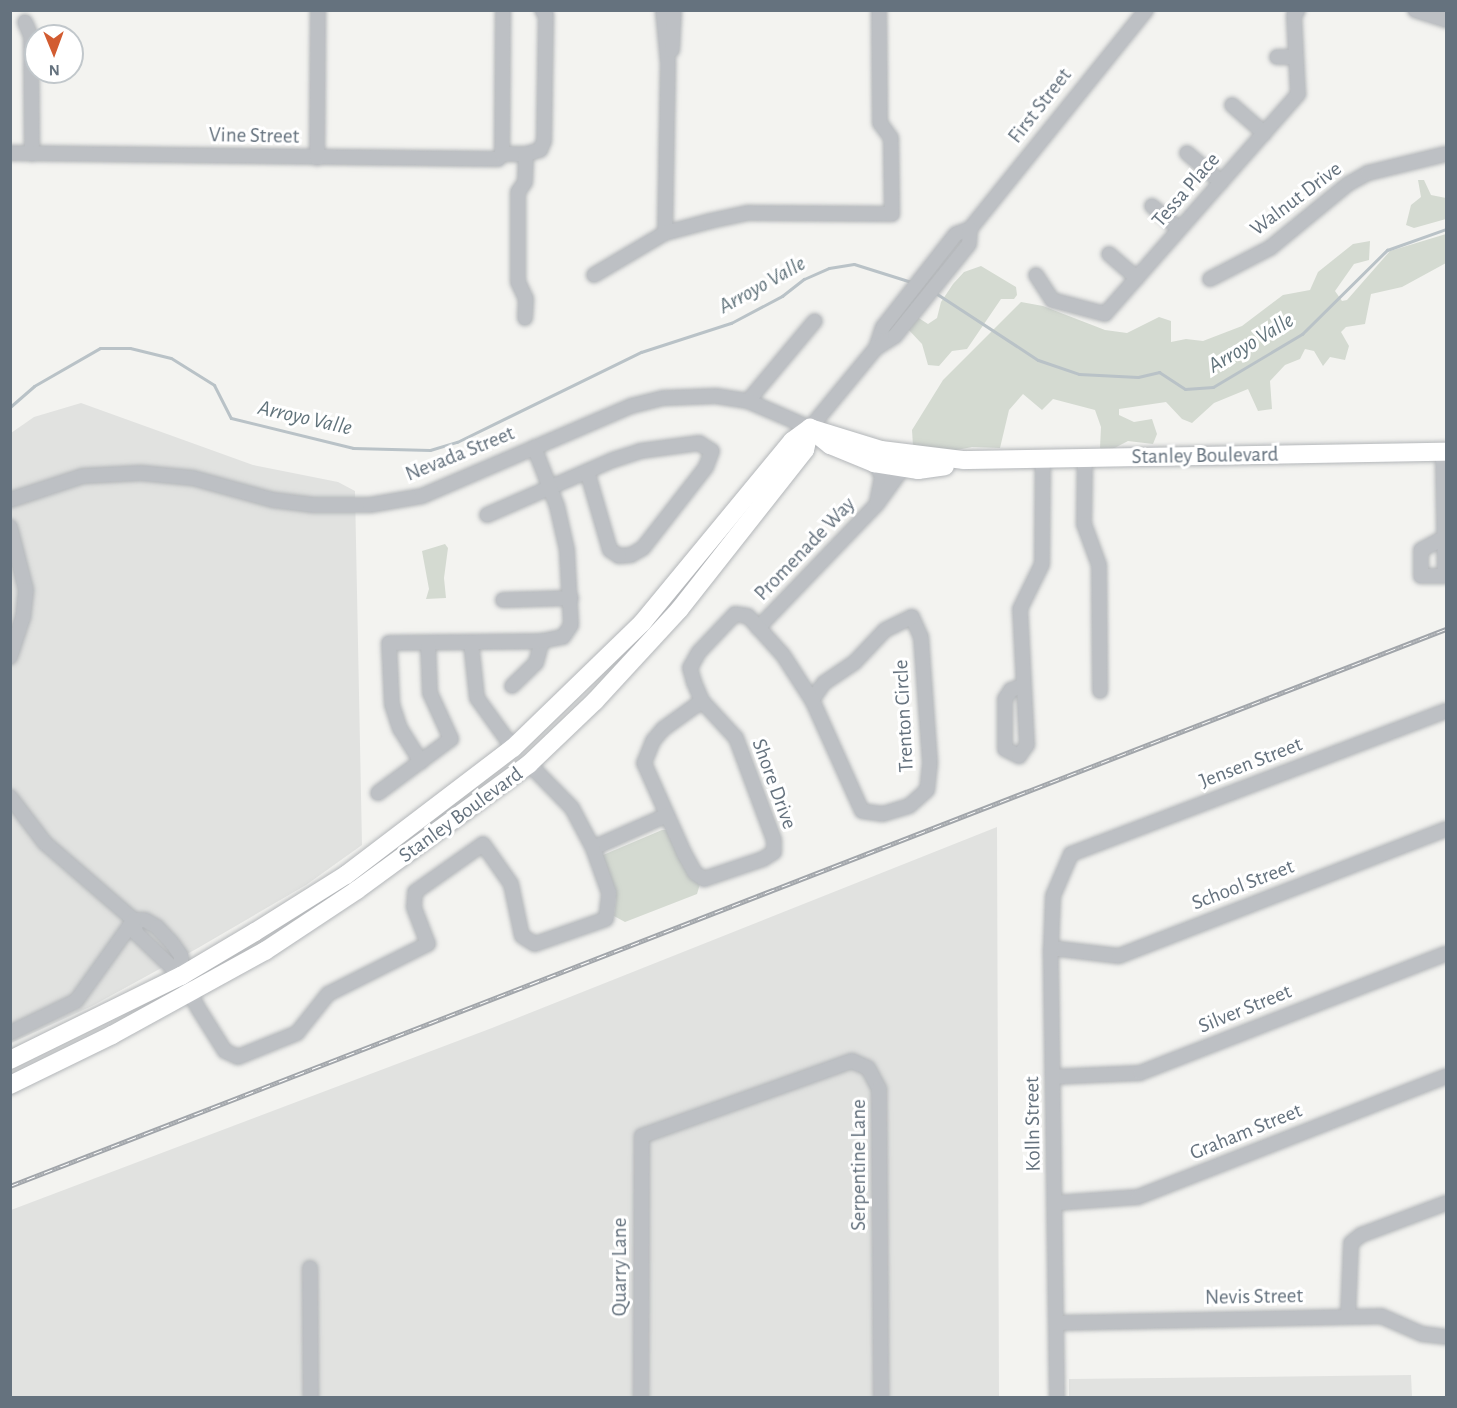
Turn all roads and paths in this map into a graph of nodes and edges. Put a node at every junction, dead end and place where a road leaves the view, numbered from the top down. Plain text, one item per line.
1 (318, 10) edge
2 (503, 10) edge
3 (542, 10) edge
4 (663, 10) edge
5 (674, 10) edge
6 (879, 10) edge
7 (1146, 10) edge
8 (1298, 10) edge
9 (1415, 10) edge
10 (1446, 20) edge
11 (25, 22) dead end
12 (1277, 57) dead end
13 (1296, 57) junction
14 (668, 63) junction
15 (1232, 105) dead end
16 (1264, 133) junction
17 (10, 153) edge
18 (1187, 153) dead end
19 (32, 154) junction
20 (526, 154) junction
21 (1446, 154) edge
22 (500, 156) junction
23 (317, 158) junction
24 (1221, 182) junction
25 (1152, 206) dead end
26 (970, 229) junction
27 (1179, 229) junction
28 (665, 233) junction
29 (1108, 254) dead end
30 (594, 275) dead end
31 (1036, 275) dead end
32 (1137, 278) junction
33 (1210, 279) dead end
34 (525, 318) dead end
35 (815, 321) dead end
36 (876, 348) junction
37 (748, 401) junction
38 (810, 428) junction
39 (534, 447) junction
40 (1445, 452) edge
41 (1043, 459) junction
42 (1085, 459) junction
43 (964, 460) junction
44 (874, 463) junction
45 (903, 468) junction
46 (587, 471) junction
47 (550, 488) junction
48 (10, 500) edge
49 (877, 504) junction
50 (487, 515) dead end
51 (10, 527) edge
52 (1444, 538) dead end
53 (571, 598) junction
54 (503, 600) dead end
55 (758, 628) junction
56 (542, 641) junction
57 (471, 642) junction
58 (428, 643) junction
59 (10, 657) edge
60 (603, 665) junction
61 (512, 686) dead end
62 (1023, 686) dead end
63 (1101, 691) dead end
64 (812, 700) junction
65 (702, 701) junction
66 (1446, 711) edge
67 (513, 748) junction
68 (421, 762) junction
69 (529, 765) junction
70 (378, 793) dead end
71 (10, 797) edge
72 (667, 815) junction
73 (1446, 829) edge
74 (429, 838) junction
75 (593, 848) junction
76 (1071, 854) joint
77 (346, 875) junction
78 (357, 890) junction
79 (134, 920) junction
80 (1051, 948) junction
81 (1446, 954) edge
82 (181, 976) junction
83 (190, 993) junction
84 (10, 1032) edge
85 (10, 1060) edge
86 (1446, 1076) edge
87 (1053, 1077) junction
88 (10, 1085) edge
89 (642, 1136) joint
90 (1056, 1203) junction
91 (1446, 1203) edge
92 (310, 1268) dead end
93 (1348, 1316) junction
94 (1058, 1323) junction
95 (1446, 1337) edge
96 (310, 1398) edge
97 (641, 1398) edge
98 (881, 1398) edge
99 (1057, 1398) edge

1 - 23 street
2 - 22 street
3 - 20 street
4 - 14 street
5 - 14 street
6 - 28 street
7 - 26 street, First Street
8 - 13 street, Tessa Place
9 - 10 street
11 - 19 street
12 - 13 street
13 - 16 street, Tessa Place
14 - 28 street
15 - 16 street
16 - 24 street, Tessa Place
17 - 19 street, Vine Street
18 - 24 street
19 - 23 street, Vine Street
20 - 22 street, Vine Street
20 - 34 street
21 - 33 street, Walnut Drive
22 - 23 street, Vine Street
24 - 27 street, Tessa Place
25 - 27 street
26 - 36 street
26 - 36 street
27 - 32 street, Tessa Place
28 - 30 street
29 - 32 street
31 - 32 street, Tessa Place
35 - 37 street
36 - 38 street
37 - 38 street, Nevada Street
37 - 39 street, Nevada Street
38 - 43 main road, Stanley Boulevard
38 - 44 main road, Stanley Boulevard
38 - 60 main road, Stanley Boulevard
38 - 69 main road, Stanley Boulevard
39 - 47 street
39 - 48 street, Nevada Street
40 - 42 main road, Stanley Boulevard
40 - 52 street
41 - 42 main road, Stanley Boulevard
41 - 43 main road, Stanley Boulevard
41 - 62 street
42 - 63 street
43 - 45 main road, Stanley Boulevard
44 - 45 main road, Stanley Boulevard
44 - 49 street
45 - 49 street, Promenade Way
46 - 46 street
46 - 47 street
47 - 50 street
47 - 53 street
49 - 55 street, Promenade Way
51 - 59 street
53 - 54 street
53 - 56 street
55 - 64 street, Trenton Circle
55 - 65 street, Promenade Way
56 - 57 street
56 - 61 street
57 - 58 street
57 - 67 street
58 - 68 street
58 - 68 street
60 - 67 main road, Stanley Boulevard
60 - 69 main road
64 - 64 street, Trenton Circle
65 - 72 street
65 - 72 street, Shore Drive
66 - 76 street, Jensen Street
67 - 74 main road
67 - 77 main road, Stanley Boulevard
68 - 70 street
69 - 74 main road, Stanley Boulevard
69 - 75 street
71 - 79 street
72 - 75 street
73 - 80 street, School Street
74 - 78 main road, Stanley Boulevard
75 - 83 street
76 - 80 street, Kolln Street
77 - 78 main road
77 - 82 main road, Stanley Boulevard
78 - 83 main road, Stanley Boulevard
79 - 82 street
79 - 84 street
80 - 87 street, Kolln Street
81 - 87 street, Silver Street
82 - 83 street
82 - 85 main road, Stanley Boulevard
83 - 88 main road, Stanley Boulevard
86 - 90 street, Graham Street
87 - 90 street, Kolln Street
89 - 97 street, Quarry Lane
89 - 98 street, Serpentine Lane
90 - 94 street, Kolln Street
91 - 93 street
92 - 96 street
93 - 94 street, Nevis Street
93 - 95 street, Nevis Street
94 - 99 street, Kolln Street

